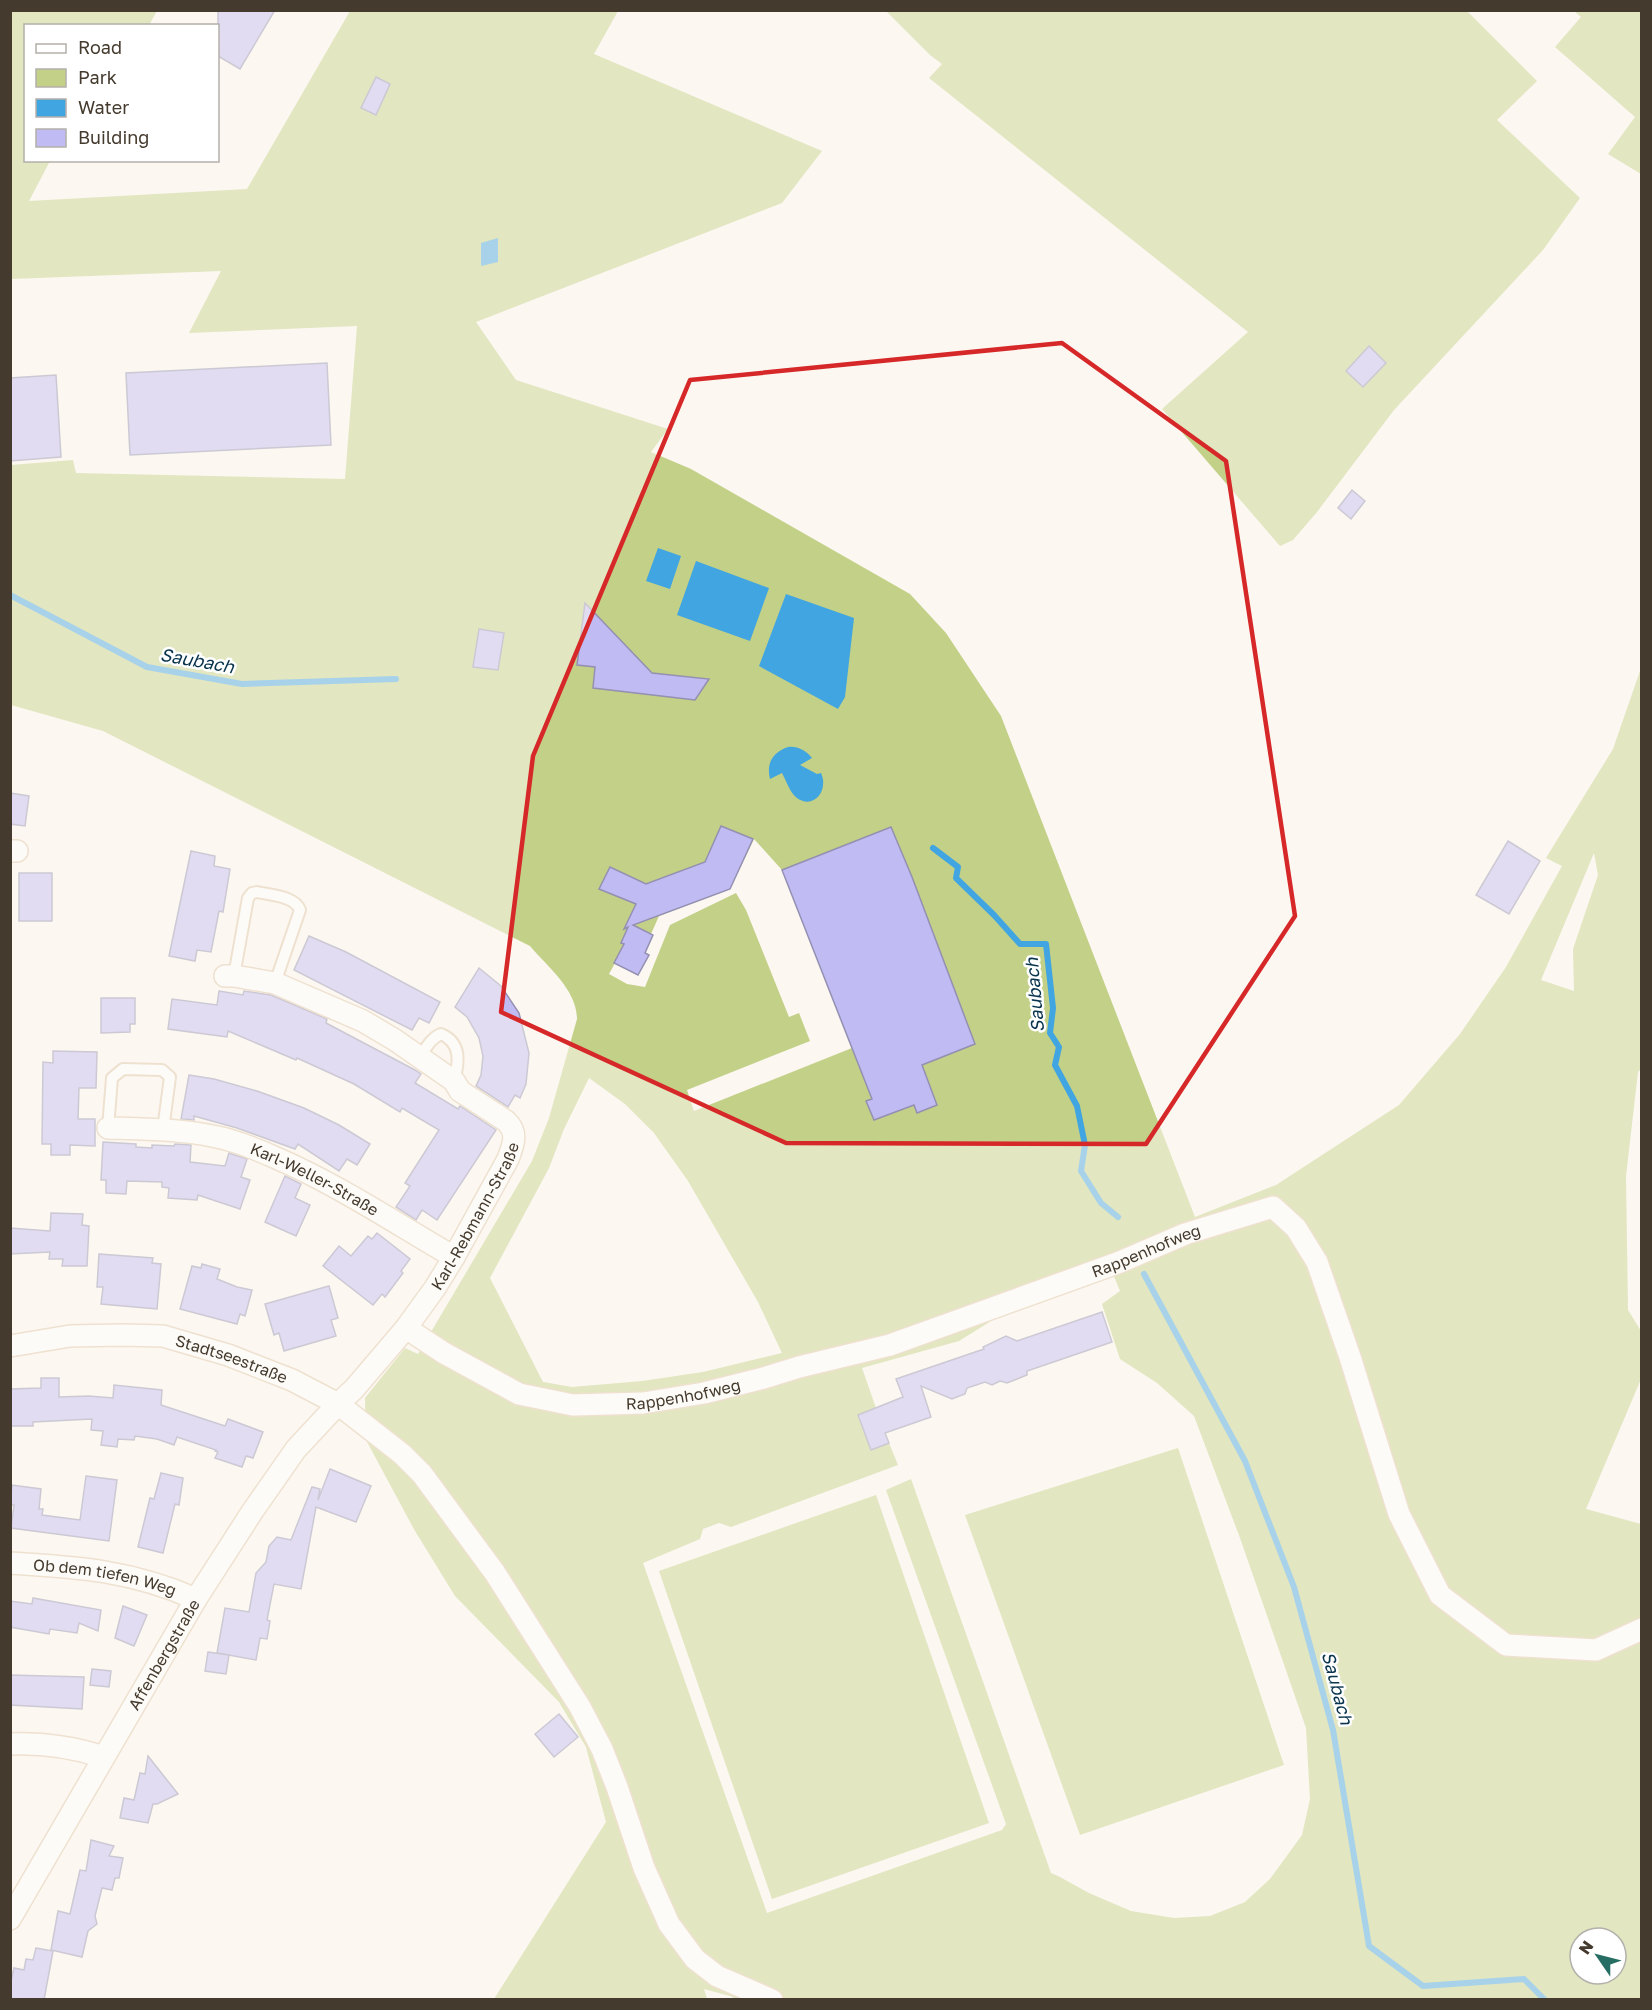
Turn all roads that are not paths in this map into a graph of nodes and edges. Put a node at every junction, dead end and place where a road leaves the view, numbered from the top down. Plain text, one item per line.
1 (230, 976) joint
2 (275, 982) junction
3 (420, 1057) junction
4 (454, 1081) junction
5 (108, 1128) joint
6 (163, 1130) junction
7 (454, 1257) junction
8 (406, 1328) junction
9 (10, 1346) edge
10 (338, 1404) junction
11 (10, 1563) edge
12 (196, 1599) junction
13 (1641, 1629) edge
14 (10, 1744) edge
15 (103, 1757) junction
16 (10, 1919) edge
17 (772, 2000) edge

1 - 2 street, Karl-Rebmann-Straße
1 - 2 lane, Karl-Rebmann-Straße
2 - 3 street, Karl-Rebmann-Straße
3 - 4 street, Karl-Rebmann-Straße
3 - 4 lane
4 - 7 street, Karl-Rebmann-Straße
5 - 6 street, Karl-Weller-Straße
5 - 6 lane, Karl-Weller-Straße
6 - 7 street, Karl-Weller-Straße
7 - 8 street, Karl-Rebmann-Straße
8 - 10 street, Karl-Rebmann-Straße
8 - 13 street, Rappenhofweg
9 - 10 street, Stadtseestraße
10 - 12 street, Affenbergstraße
10 - 17 street, Stadtseestraße
11 - 12 street, Ob dem tiefen Weg
12 - 15 street, Affenbergstraße
14 - 15 street
15 - 16 street, Affenbergstraße

